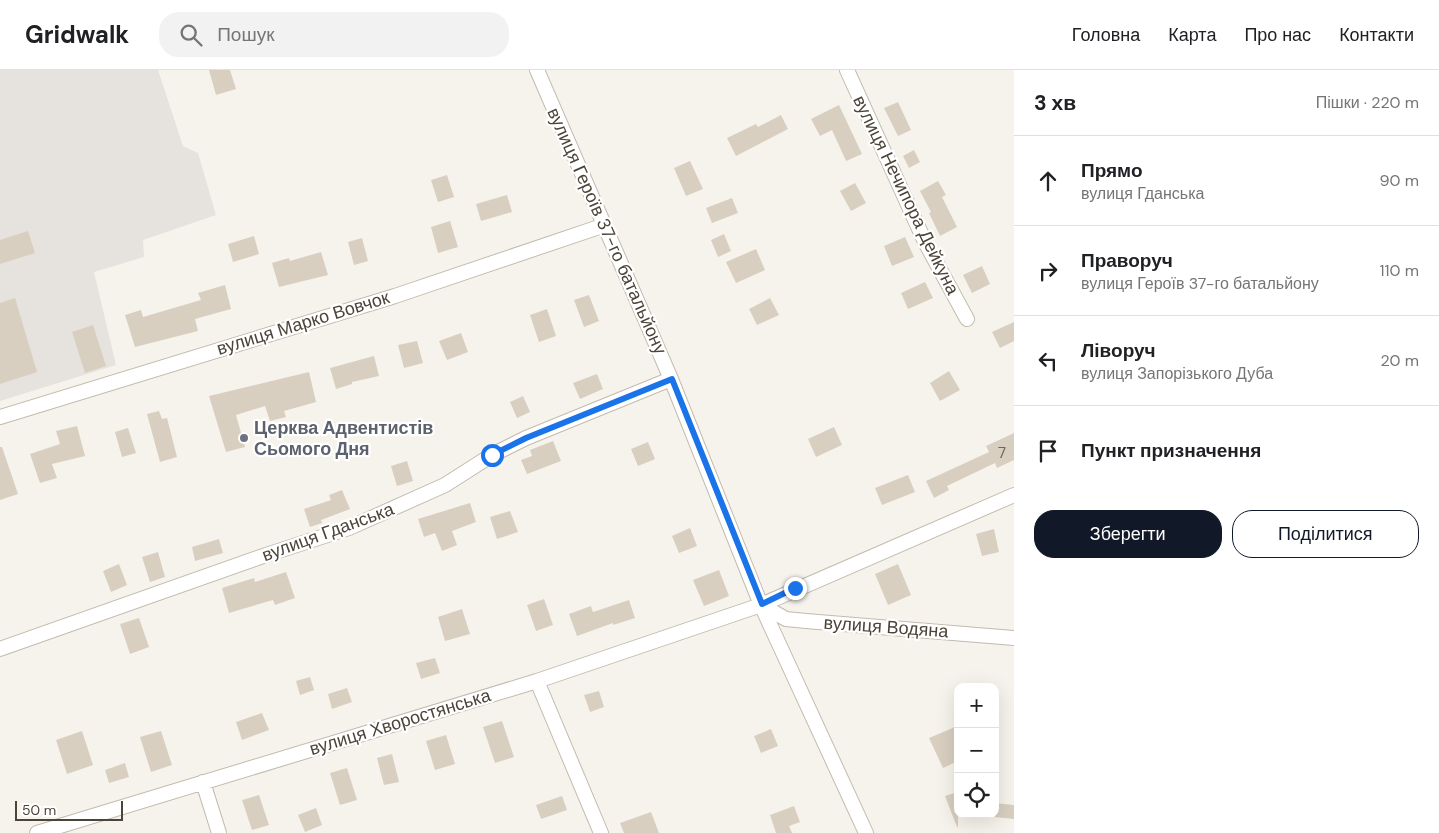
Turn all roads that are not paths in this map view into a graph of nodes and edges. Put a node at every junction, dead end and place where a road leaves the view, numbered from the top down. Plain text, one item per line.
1 (537, 70) edge
2 (847, 70) edge
3 (605, 225) junction
4 (967, 319) dead end
5 (672, 379) junction
6 (0, 417) edge
7 (1014, 494) edge
8 (762, 604) junction
9 (1014, 638) edge
10 (0, 649) edge
11 (537, 680) junction
12 (203, 782) junction
13 (37, 833) edge
14 (219, 833) edge
15 (601, 833) edge
16 (866, 833) edge

1 - 3 street, вулиця Героїв 37-го батальйону
2 - 4 street, вулиця Нечипора Дейкуна
3 - 5 street, вулиця Героїв 37-го батальйону
3 - 6 street, вулиця Марко Вовчок
5 - 8 street, вулиця Героїв 37-го батальйону
5 - 10 street, вулиця Гданська
7 - 8 street, вулиця Хворостянська
8 - 9 street, вулиця Водяна
8 - 11 street, вулиця Хворостянська
8 - 16 street, вулиця Героїв 37-го батальйону
11 - 12 street, вулиця Хворостянська
11 - 15 street
12 - 13 street, вулиця Хворостянська
12 - 14 street

